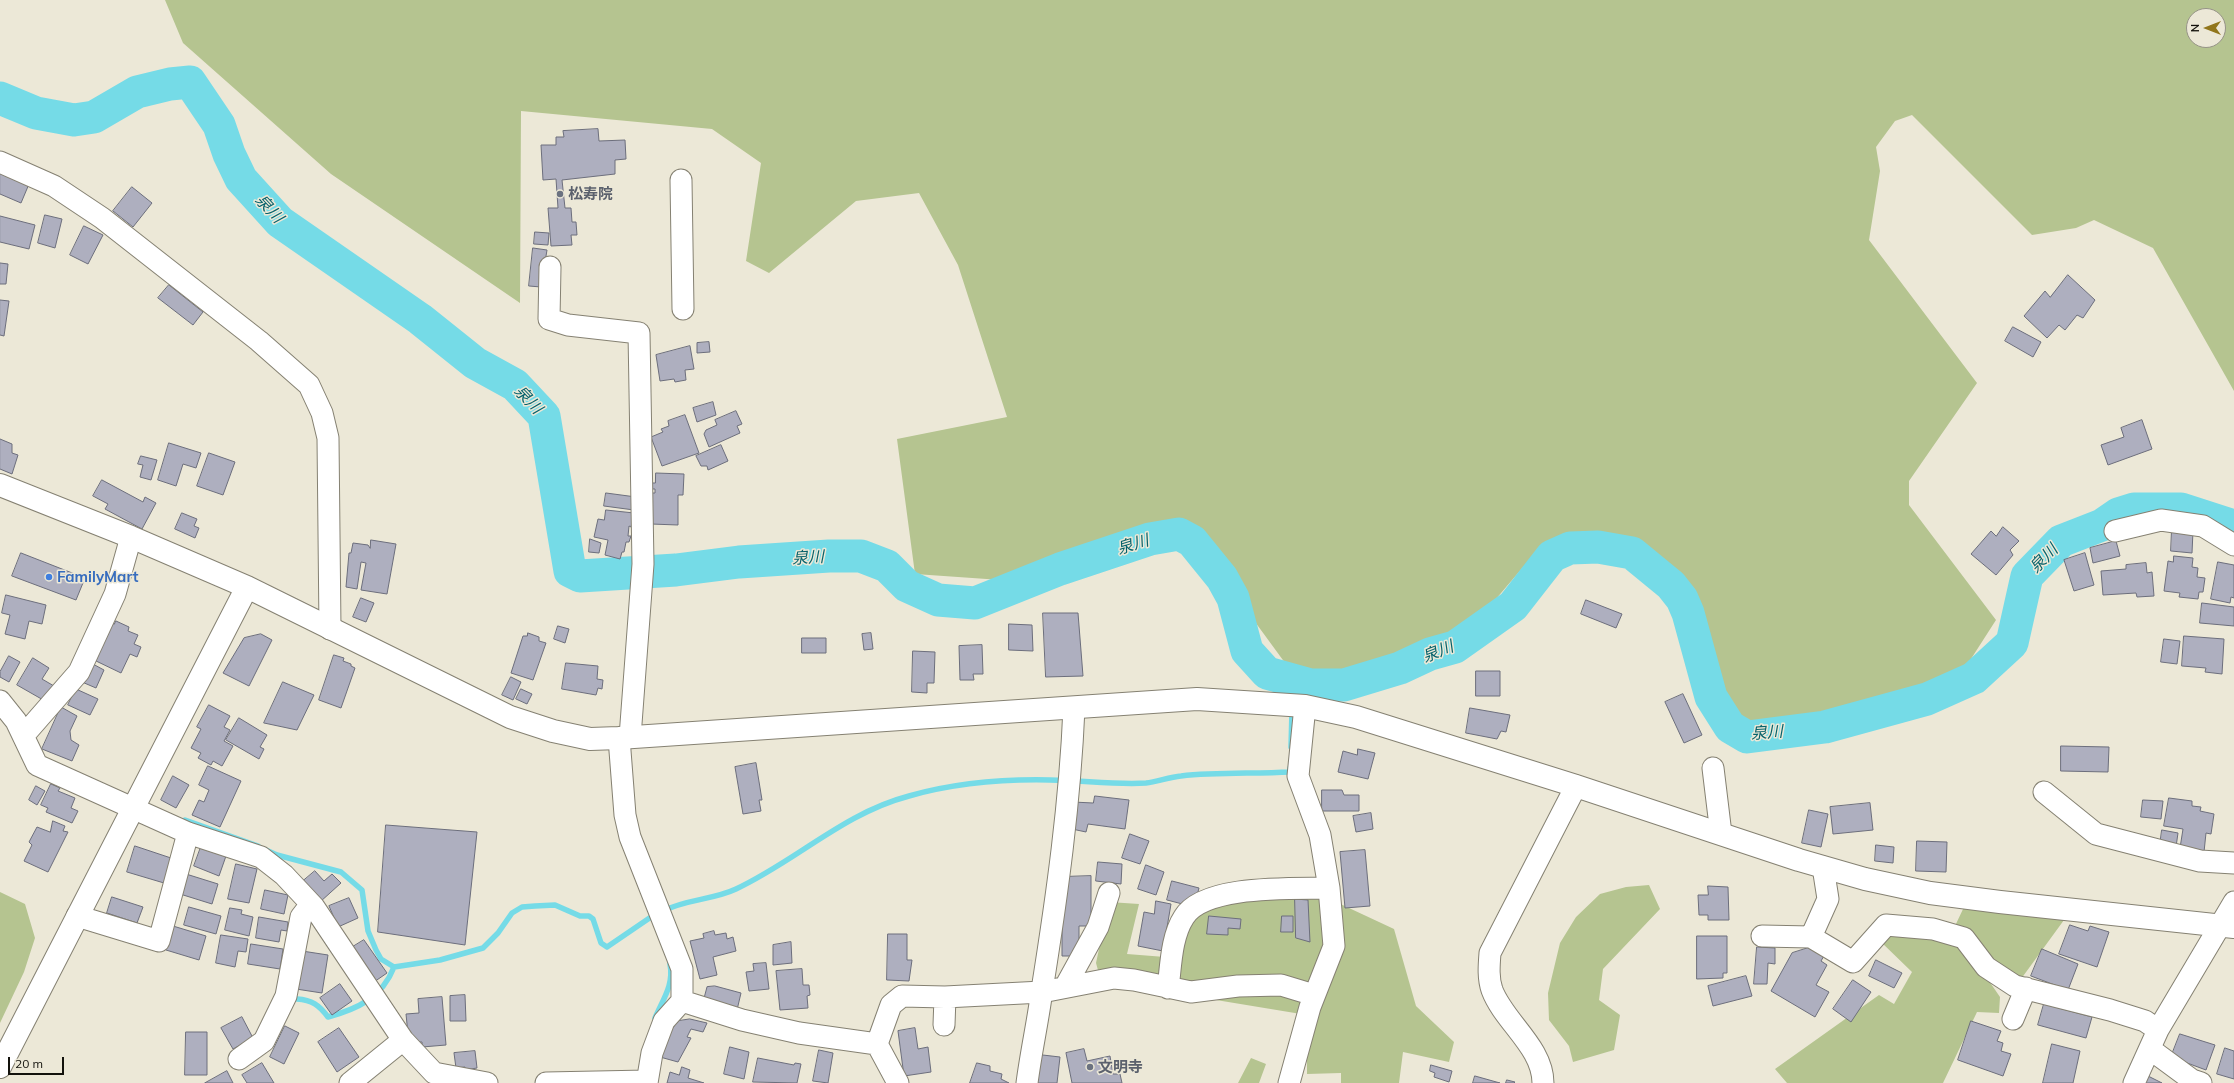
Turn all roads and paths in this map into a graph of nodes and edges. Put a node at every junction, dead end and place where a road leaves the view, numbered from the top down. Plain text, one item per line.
1 (0, 162) edge
2 (681, 180) dead end
3 (550, 267) dead end
4 (683, 309) dead end
5 (0, 485) edge
6 (2115, 531) dead end
7 (131, 537) junction
8 (2234, 545) edge
9 (247, 587) junction
10 (330, 629) junction
11 (0, 701) edge
12 (1305, 706) junction
13 (1074, 708) junction
14 (24, 735) junction
15 (625, 737) junction
16 (1713, 768) dead end
17 (1576, 786) junction
18 (2044, 792) dead end
19 (133, 808) junction
20 (188, 832) junction
21 (1721, 834) junction
22 (2234, 863) edge
23 (1823, 867) junction
24 (1329, 888) junction
25 (1108, 893) dead end
26 (2234, 902) edge
27 (311, 904) junction
28 (77, 916) junction
29 (2226, 926) edge
30 (1762, 936) dead end
31 (1811, 937) junction
32 (1065, 987) junction
33 (1168, 988) junction
34 (2026, 988) junction
35 (1042, 992) junction
36 (1314, 995) junction
37 (945, 997) junction
38 (682, 1001) junction
39 (2013, 1019) dead end
40 (944, 1025) dead end
41 (403, 1040) junction
42 (2154, 1040) junction
43 (877, 1044) junction
44 (239, 1059) dead end
45 (0, 1067) edge
46 (647, 1082) edge
47 (350, 1083) edge
48 (486, 1083) edge
49 (546, 1083) edge
50 (898, 1083) edge
51 (1027, 1083) edge
52 (1289, 1083) edge
53 (1543, 1083) edge
54 (2134, 1083) edge
55 (2201, 1083) edge

1 - 10 street
2 - 4 street
3 - 15 street
5 - 7 street
6 - 8 street
7 - 9 street
7 - 14 street
9 - 10 street
9 - 19 street
10 - 15 street
11 - 14 street
12 - 13 street
12 - 17 street
12 - 24 street
13 - 15 street
13 - 35 street
14 - 19 street
15 - 38 street
16 - 21 street
17 - 21 street
17 - 53 street
18 - 22 street
19 - 20 street
19 - 28 street
20 - 27 street
20 - 28 street
21 - 23 street
23 - 29 street
23 - 31 street
24 - 33 street
24 - 36 street
25 - 32 street
26 - 29 street
27 - 41 street
27 - 44 street
28 - 45 street
29 - 42 street
30 - 31 street
31 - 34 street
32 - 33 street
32 - 35 street
33 - 36 street
34 - 39 street
34 - 42 street
35 - 37 street
35 - 51 street
36 - 52 street
37 - 40 street
37 - 43 street
38 - 43 street
38 - 46 street
41 - 47 street
41 - 48 street
42 - 54 street
42 - 55 street
43 - 50 street
46 - 49 street

